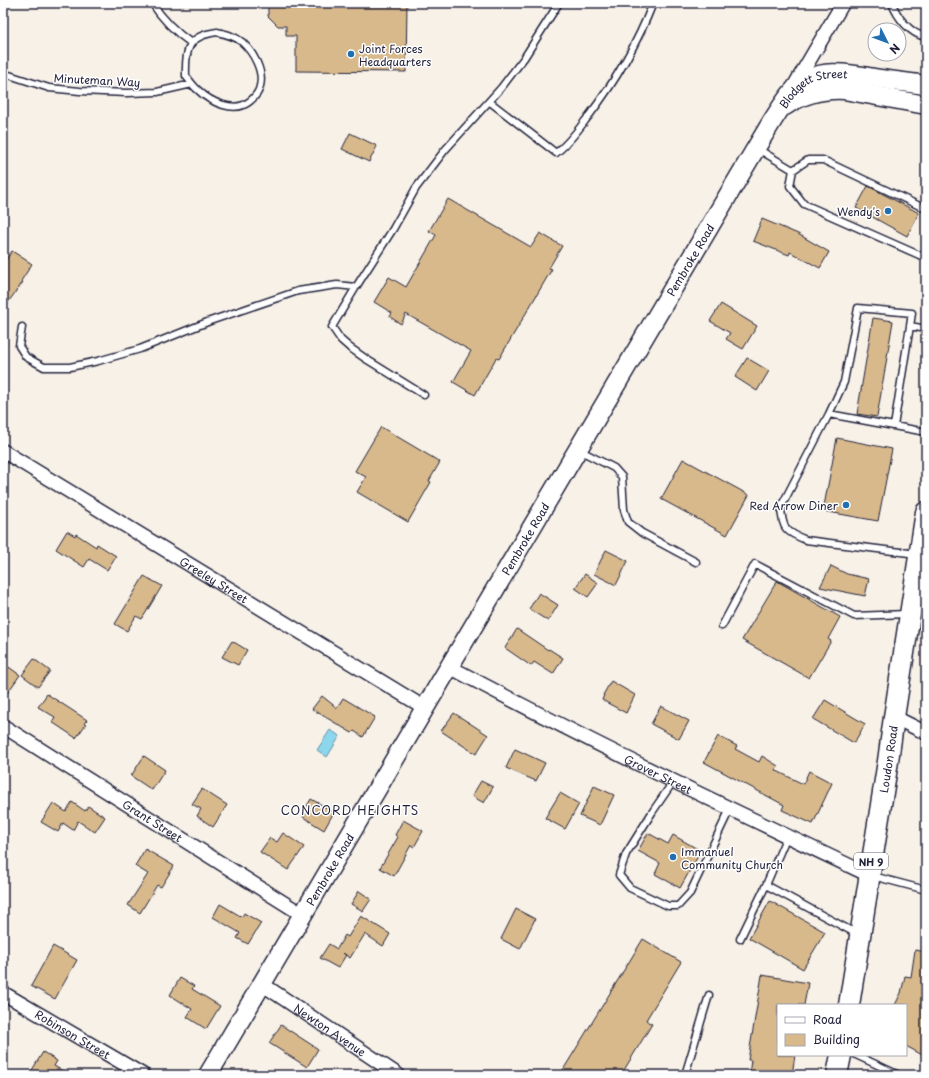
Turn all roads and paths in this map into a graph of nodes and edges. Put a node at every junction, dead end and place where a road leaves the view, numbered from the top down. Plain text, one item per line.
1 (152, 3) edge
2 (559, 3) edge
3 (652, 3) edge
4 (843, 3) edge
5 (892, 4) edge
6 (926, 38) edge
7 (191, 43) junction
8 (3, 73) edge
9 (852, 83) junction
10 (192, 84) junction
11 (926, 85) edge
12 (490, 102) junction
13 (926, 105) edge
14 (781, 108) junction
15 (756, 148) junction
16 (793, 170) junction
17 (926, 209) edge
18 (926, 258) edge
19 (356, 287) junction
20 (910, 326) junction
21 (22, 327) dead end
22 (926, 329) edge
23 (424, 395) dead end
24 (829, 414) junction
25 (894, 426) junction
26 (926, 432) edge
27 (578, 449) junction
28 (3, 451) edge
29 (926, 512) edge
30 (919, 555) junction
31 (696, 562) dead end
32 (910, 614) junction
33 (722, 626) dead end
34 (450, 667) junction
35 (425, 708) junction
36 (894, 717) junction
37 (3, 726) edge
38 (926, 733) edge
39 (673, 782) junction
40 (730, 809) junction
41 (787, 836) junction
42 (869, 875) junction
43 (766, 885) junction
44 (926, 890) edge
45 (303, 915) junction
46 (859, 936) junction
47 (740, 939) dead end
48 (262, 984) junction
49 (3, 993) edge
50 (709, 995) dead end
51 (848, 1004) edge
52 (841, 1056) edge
53 (858, 1056) edge
54 (143, 1075) edge
55 (208, 1075) edge
56 (398, 1075) edge
57 (685, 1075) edge
58 (837, 1075) edge
59 (899, 1075) edge

1 - 7 lane
2 - 12 lane
3 - 12 lane
4 - 14 street, Pembroke Road
5 - 6 lane
7 - 10 lane
7 - 10 lane
8 - 10 lane, Minuteman Way
9 - 11 street, Blodgett Street
9 - 13 street, Blodgett Street
9 - 14 street, Blodgett Street
12 - 19 lane
14 - 15 street, Pembroke Road
15 - 16 lane
15 - 27 street, Pembroke Road
16 - 17 lane
16 - 18 lane
19 - 21 lane
19 - 23 lane
20 - 22 lane
20 - 24 lane
20 - 25 lane
24 - 25 lane
24 - 30 lane
25 - 26 lane
27 - 31 lane
27 - 34 street, Pembroke Road
28 - 35 street, Greeley Street
29 - 30 main road, Loudon Road / NH 9
30 - 32 main road, Loudon Road / NH 9
32 - 33 lane
32 - 36 main road, Loudon Road / NH 9
34 - 35 street, Pembroke Road
34 - 39 street, Grover Street
35 - 45 street, Pembroke Road
36 - 38 street
36 - 42 main road, Loudon Road / NH 9
37 - 45 street, Grant Street
39 - 40 street, Grover Street
39 - 40 lane
40 - 41 street, Grover Street
41 - 42 street, Grover Street
41 - 43 lane
42 - 44 lane
42 - 46 main road, Loudon Road / NH 9
43 - 46 lane
43 - 47 lane
45 - 48 street, Pembroke Road
46 - 51 main road, Loudon Road / NH 9
48 - 55 street, Pembroke Road
48 - 56 street, Newton Avenue
49 - 54 street, Robinson Street
50 - 57 lane
52 - 58 main road
53 - 59 lane

